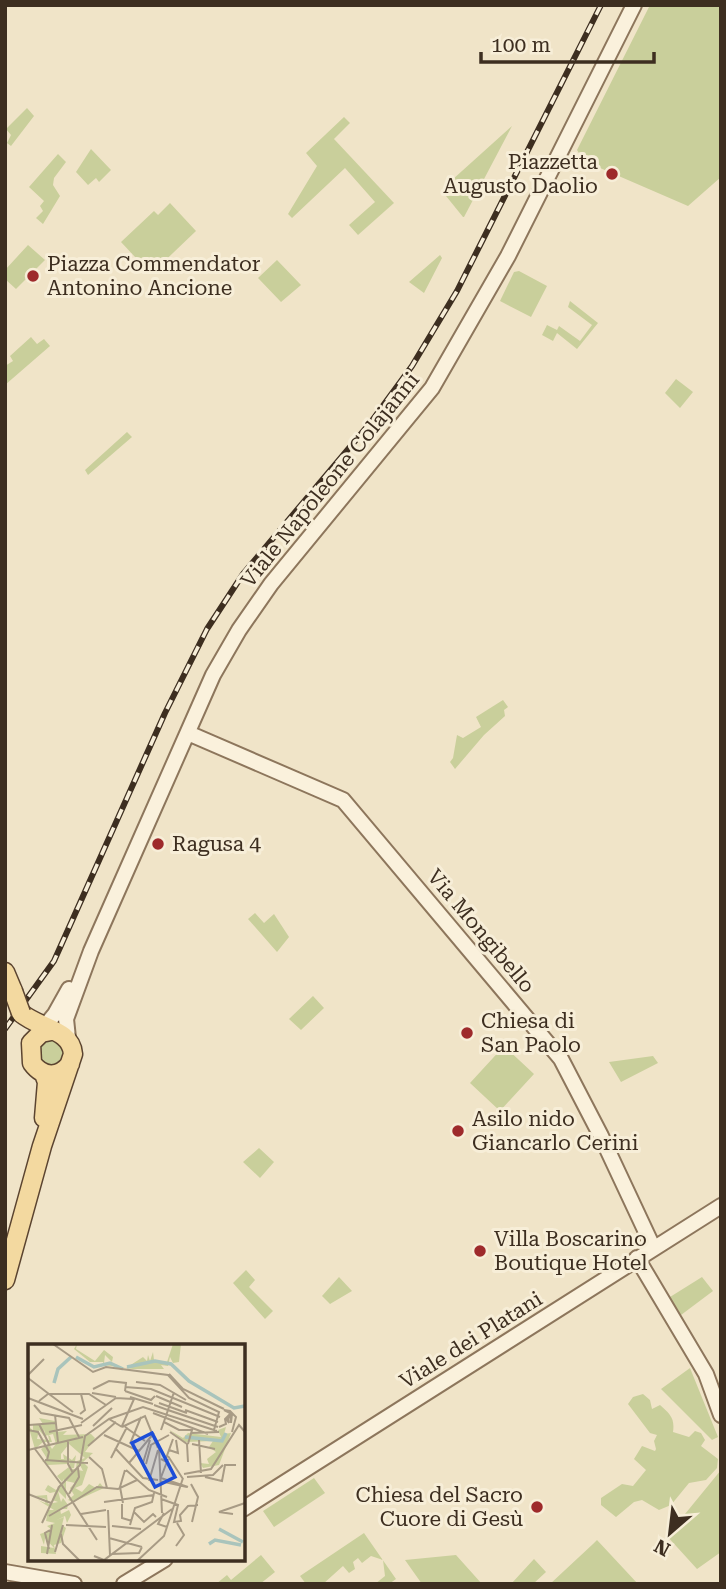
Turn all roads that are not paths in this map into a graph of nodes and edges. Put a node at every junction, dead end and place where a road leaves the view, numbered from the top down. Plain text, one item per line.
1 (635, 5) edge
2 (188, 733) junction
3 (91, 951) junction
4 (5, 972) edge
5 (40, 1035) junction
6 (68, 1038) junction
7 (70, 1064) junction
8 (44, 1074) junction
9 (41, 1146) junction
10 (721, 1206) edge
11 (653, 1247) junction
12 (637, 1258) junction
13 (5, 1280) edge
14 (721, 1415) edge
15 (245, 1508) edge
16 (163, 1561) edge
17 (5, 1572) edge
18 (74, 1584) edge
19 (124, 1584) edge

1 - 2 street, Viale Napoleone Colajanni
2 - 3 street, Viale Napoleone Colajanni
2 - 11 street, Via Mongibello
3 - 5 street, Viale Napoleone Colajanni
3 - 6 street, Viale Napoleone Colajanni
4 - 5 main road, bridge
5 - 6 main road
5 - 8 main road
6 - 7 main road
7 - 8 main road
7 - 9 main road
8 - 9 main road
9 - 13 main road
10 - 11 street, Viale dei Platani
11 - 12 street, Viale dei Platani
12 - 14 street
12 - 15 street, Viale dei Platani
16 - 19 street
17 - 18 street

